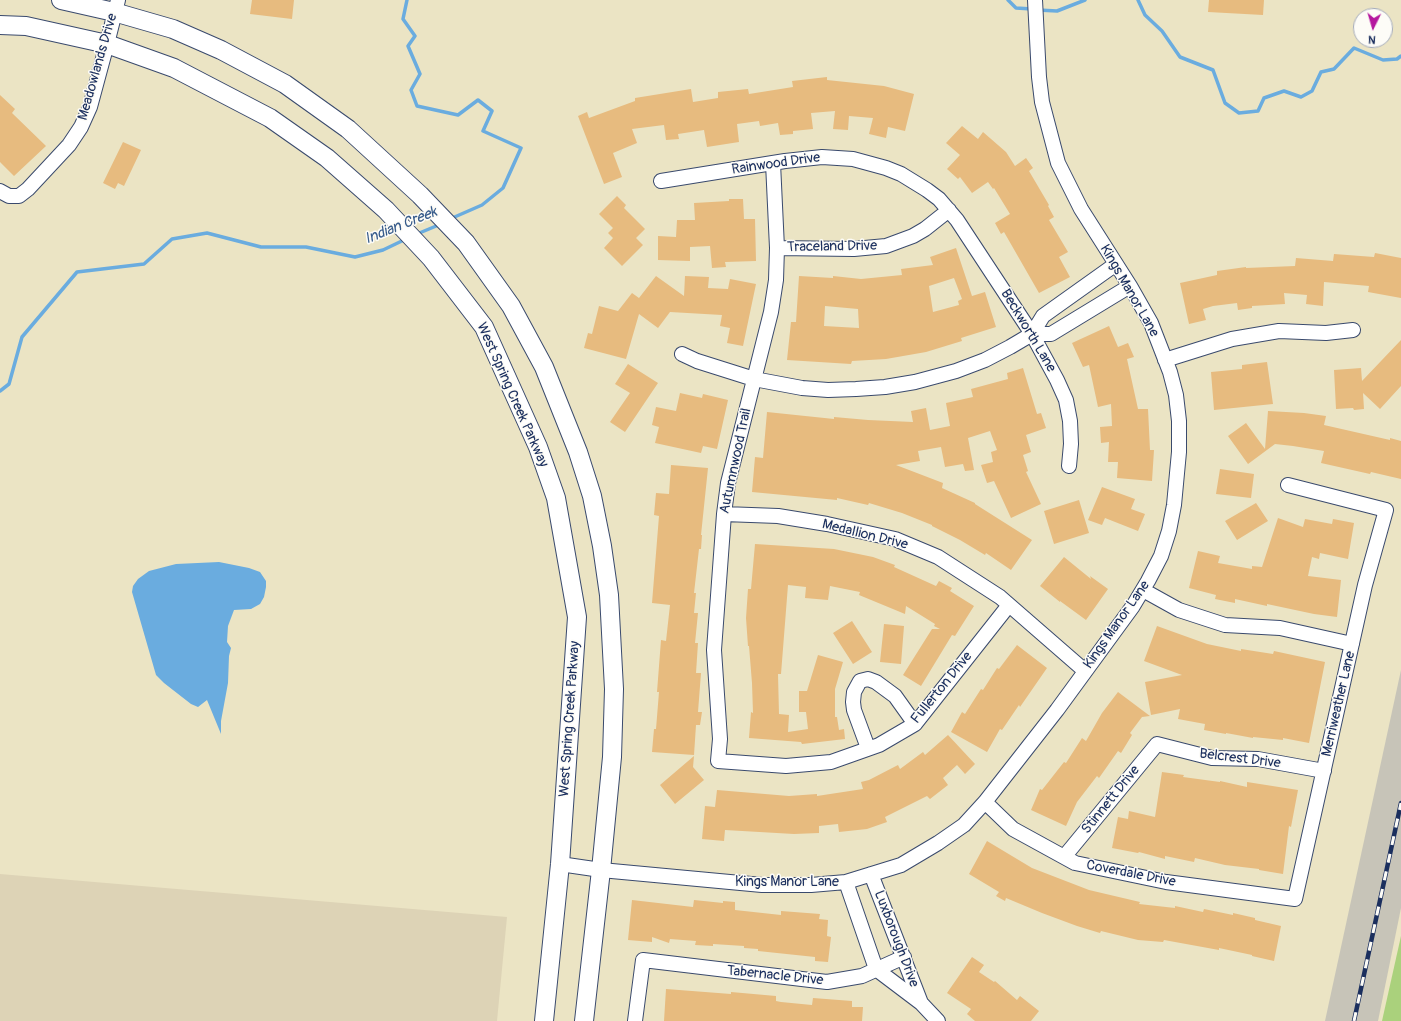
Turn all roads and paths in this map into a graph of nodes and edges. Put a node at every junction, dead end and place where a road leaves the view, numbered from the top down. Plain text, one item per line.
1 (61, 0) edge
2 (1035, 0) edge
3 (116, 6) edge
4 (0, 25) edge
5 (107, 44) junction
6 (773, 163) junction
7 (661, 181) dead end
8 (4, 193) edge
9 (949, 210) junction
10 (778, 248) junction
11 (1116, 264) junction
12 (1130, 286) junction
13 (1353, 330) dead end
14 (1032, 334) junction
15 (682, 354) dead end
16 (1165, 360) junction
17 (754, 379) junction
18 (1069, 466) dead end
19 (1288, 485) dead end
20 (724, 514) junction
21 (1143, 590) junction
22 (1009, 605) junction
23 (1352, 644) junction
24 (1085, 671) junction
25 (915, 724) junction
26 (1157, 744) joint
27 (868, 748) junction
28 (718, 761) joint
29 (1324, 771) junction
30 (985, 802) junction
31 (1064, 857) junction
32 (560, 864) junction
33 (601, 870) junction
34 (871, 874) junction
35 (846, 882) junction
36 (1295, 899) joint
37 (904, 957) junction
38 (876, 969) junction
39 (921, 1003) junction
40 (544, 1021) edge
41 (584, 1021) edge
42 (635, 1021) edge
43 (938, 1021) edge

1 - 3 main road
2 - 11 street, Kings Manor Lane
3 - 5 street, Meadowlands Drive
3 - 33 main road
4 - 5 main road, West Spring Creek Parkway
5 - 8 street, Meadowlands Drive
5 - 32 main road, West Spring Creek Parkway
6 - 7 street, Rainwood Drive
6 - 9 street, Rainwood Drive
6 - 10 street, Autumnwood Trail
9 - 10 street, Traceland Drive
9 - 14 street, Beckworth Lane
10 - 17 street, Autumnwood Trail
11 - 12 street, Kings Manor Lane
11 - 14 street
12 - 14 street
12 - 16 street, Kings Manor Lane
13 - 16 street
14 - 17 street
14 - 18 street, Beckworth Lane
15 - 17 street
16 - 21 street, Kings Manor Lane
17 - 20 street, Autumnwood Trail
19 - 23 street, Merriweather Lane
20 - 22 street, Medallion Drive
20 - 28 street, Autumnwood Trail
21 - 23 street
21 - 24 street, Kings Manor Lane
22 - 24 street, Medallion Drive
22 - 25 street, Fullerton Drive
23 - 29 street, Merriweather Lane
24 - 30 street, Kings Manor Lane
25 - 27 street, Fullerton Drive
25 - 27 street
26 - 29 street, Belcrest Drive
26 - 31 street, Stinnett Drive
27 - 28 street, Fullerton Drive
29 - 36 street, Merriweather Lane
30 - 31 street, Coverdale Drive
30 - 34 street, Kings Manor Lane
31 - 36 street, Coverdale Drive
32 - 33 street, Kings Manor Lane
32 - 40 main road, West Spring Creek Parkway
33 - 35 street, Kings Manor Lane
33 - 41 main road
34 - 35 street, Kings Manor Lane
34 - 37 street, Luxborough Drive
35 - 38 street, Luxborough Drive
37 - 38 street, Tabernacle Drive
37 - 39 street, Luxborough Drive
38 - 39 street, Luxborough Drive
38 - 42 street, Tabernacle Drive
39 - 43 street, Luxborough Drive

